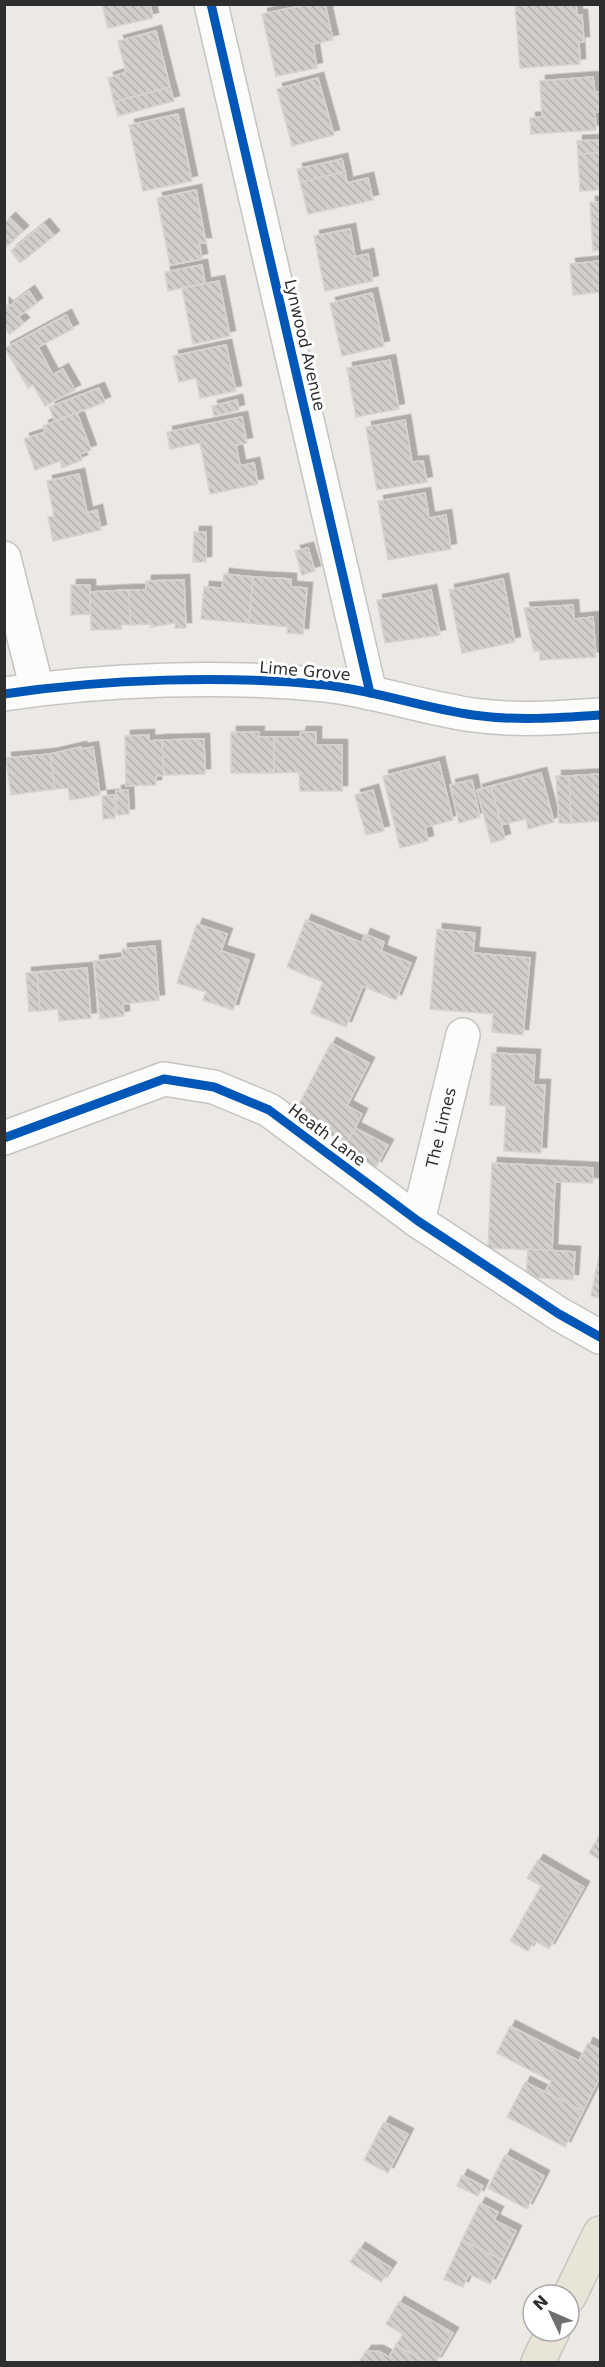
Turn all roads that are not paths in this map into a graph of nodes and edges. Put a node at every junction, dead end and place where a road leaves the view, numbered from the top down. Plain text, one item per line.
1 (211, 4) edge
2 (4, 558) edge
3 (37, 689) junction
4 (370, 693) junction
5 (4, 694) edge
6 (600, 715) edge
7 (463, 1035) dead end
8 (4, 1138) edge
9 (418, 1221) junction
10 (600, 1337) edge
11 (600, 2233) edge
12 (576, 2283) edge
13 (547, 2343) edge
14 (538, 2362) edge

1 - 4 street, Lynwood Avenue
2 - 3 street
3 - 4 street, Lime Grove
3 - 5 street, Lime Grove
4 - 6 street, Lime Grove
7 - 9 street, The Limes
8 - 9 street, Heath Lane
9 - 10 street, Heath Lane
11 - 12 main road
13 - 14 main road

